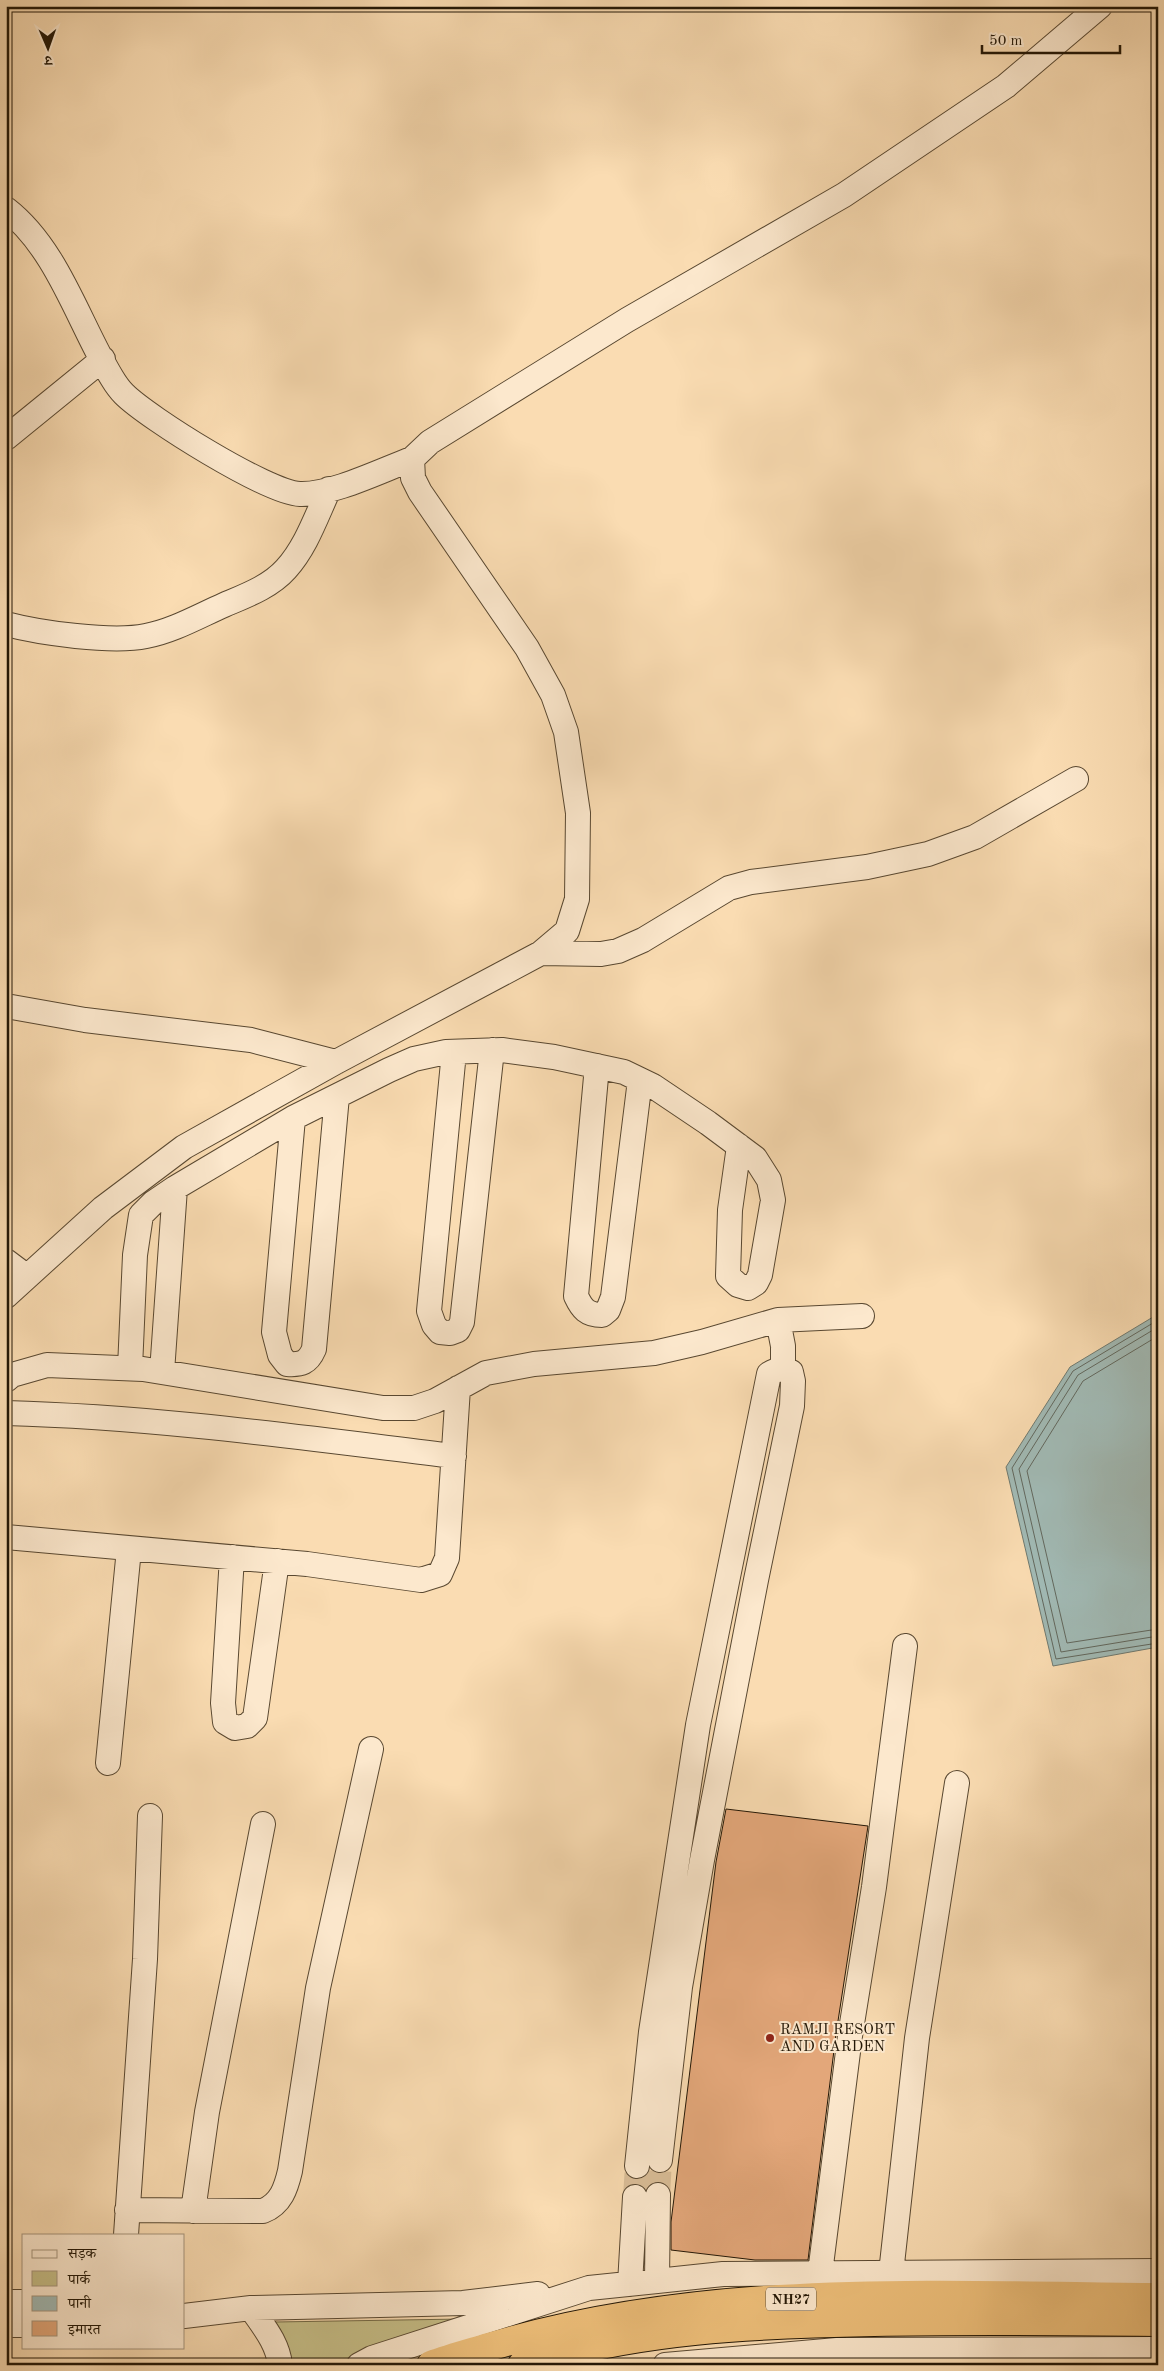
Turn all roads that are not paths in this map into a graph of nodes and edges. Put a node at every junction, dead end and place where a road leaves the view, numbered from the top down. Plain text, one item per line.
1 (1100, 6) edge
2 (6, 209) edge
3 (103, 359) junction
4 (6, 438) edge
5 (412, 459) junction
6 (329, 489) junction
7 (6, 624) edge
8 (1076, 779) dead end
9 (541, 953) junction
10 (6, 1006) edge
11 (492, 1050) junction
12 (454, 1052) junction
13 (336, 1062) junction
14 (597, 1066) junction
15 (640, 1080) junction
16 (336, 1096) junction
17 (293, 1118) junction
18 (739, 1146) junction
19 (175, 1188) junction
20 (6, 1261) edge
21 (26, 1276) junction
22 (6, 1296) edge
23 (862, 1316) dead end
24 (778, 1320) junction
25 (130, 1368) junction
26 (783, 1368) junction
27 (162, 1372) junction
28 (6, 1380) edge
29 (458, 1388) junction
30 (6, 1413) edge
31 (454, 1456) junction
32 (6, 1537) edge
33 (129, 1548) junction
34 (232, 1558) junction
35 (277, 1561) junction
36 (905, 1646) dead end
37 (371, 1749) dead end
38 (108, 1763) dead end
39 (957, 1783) dead end
40 (150, 1816) dead end
41 (263, 1824) dead end
42 (660, 2160) tunnel mouth
43 (637, 2166) tunnel mouth
44 (127, 2210) junction
45 (192, 2211) junction
46 (126, 2234) edge
47 (1158, 2271) edge
48 (820, 2273) junction
49 (891, 2273) junction
50 (657, 2281) junction
51 (630, 2284) junction
52 (589, 2288) junction
53 (1158, 2297) edge
54 (6, 2302) edge
55 (22, 2302) edge
56 (185, 2308) edge
57 (250, 2308) junction
58 (216, 2312) junction
59 (185, 2316) edge
60 (1158, 2322) edge
61 (6, 2325) edge
62 (22, 2325) edge
63 (1158, 2349) edge
64 (819, 2358) edge
65 (280, 2365) edge
66 (359, 2365) edge
67 (431, 2365) edge
68 (522, 2365) edge
69 (665, 2365) edge

1 - 5 street
2 - 3 street
3 - 4 street
3 - 6 street
5 - 6 street
5 - 9 street
6 - 7 street
8 - 9 street
9 - 13 street
10 - 13 street
11 - 12 street
11 - 12 street
11 - 14 street
12 - 16 street
13 - 21 street
14 - 15 street
14 - 15 street
15 - 18 street
16 - 17 street
16 - 17 street
17 - 19 street
18 - 18 street
19 - 25 street
19 - 27 street
20 - 21 street
21 - 22 street
23 - 24 street
24 - 26 street
24 - 29 street
25 - 27 street
25 - 28 street
26 - 42 street
26 - 43 street
27 - 29 street
29 - 31 street
30 - 31 street
31 - 35 street
32 - 33 street
33 - 34 street
33 - 38 street
34 - 35 street
34 - 35 street
36 - 48 street
37 - 45 street
39 - 49 street
40 - 44 street
41 - 45 street
44 - 45 street
44 - 46 street
47 - 49 street
48 - 49 street
48 - 50 street
50 - 51 street
50 - 51 street
51 - 52 street
52 - 57 street
52 - 66 street
53 - 67 highway, NH27
54 - 55 street
56 - 58 street
57 - 58 street
57 - 65 street
58 - 59 street
60 - 68 highway, NH27
61 - 62 street
63 - 64 street
64 - 69 street

